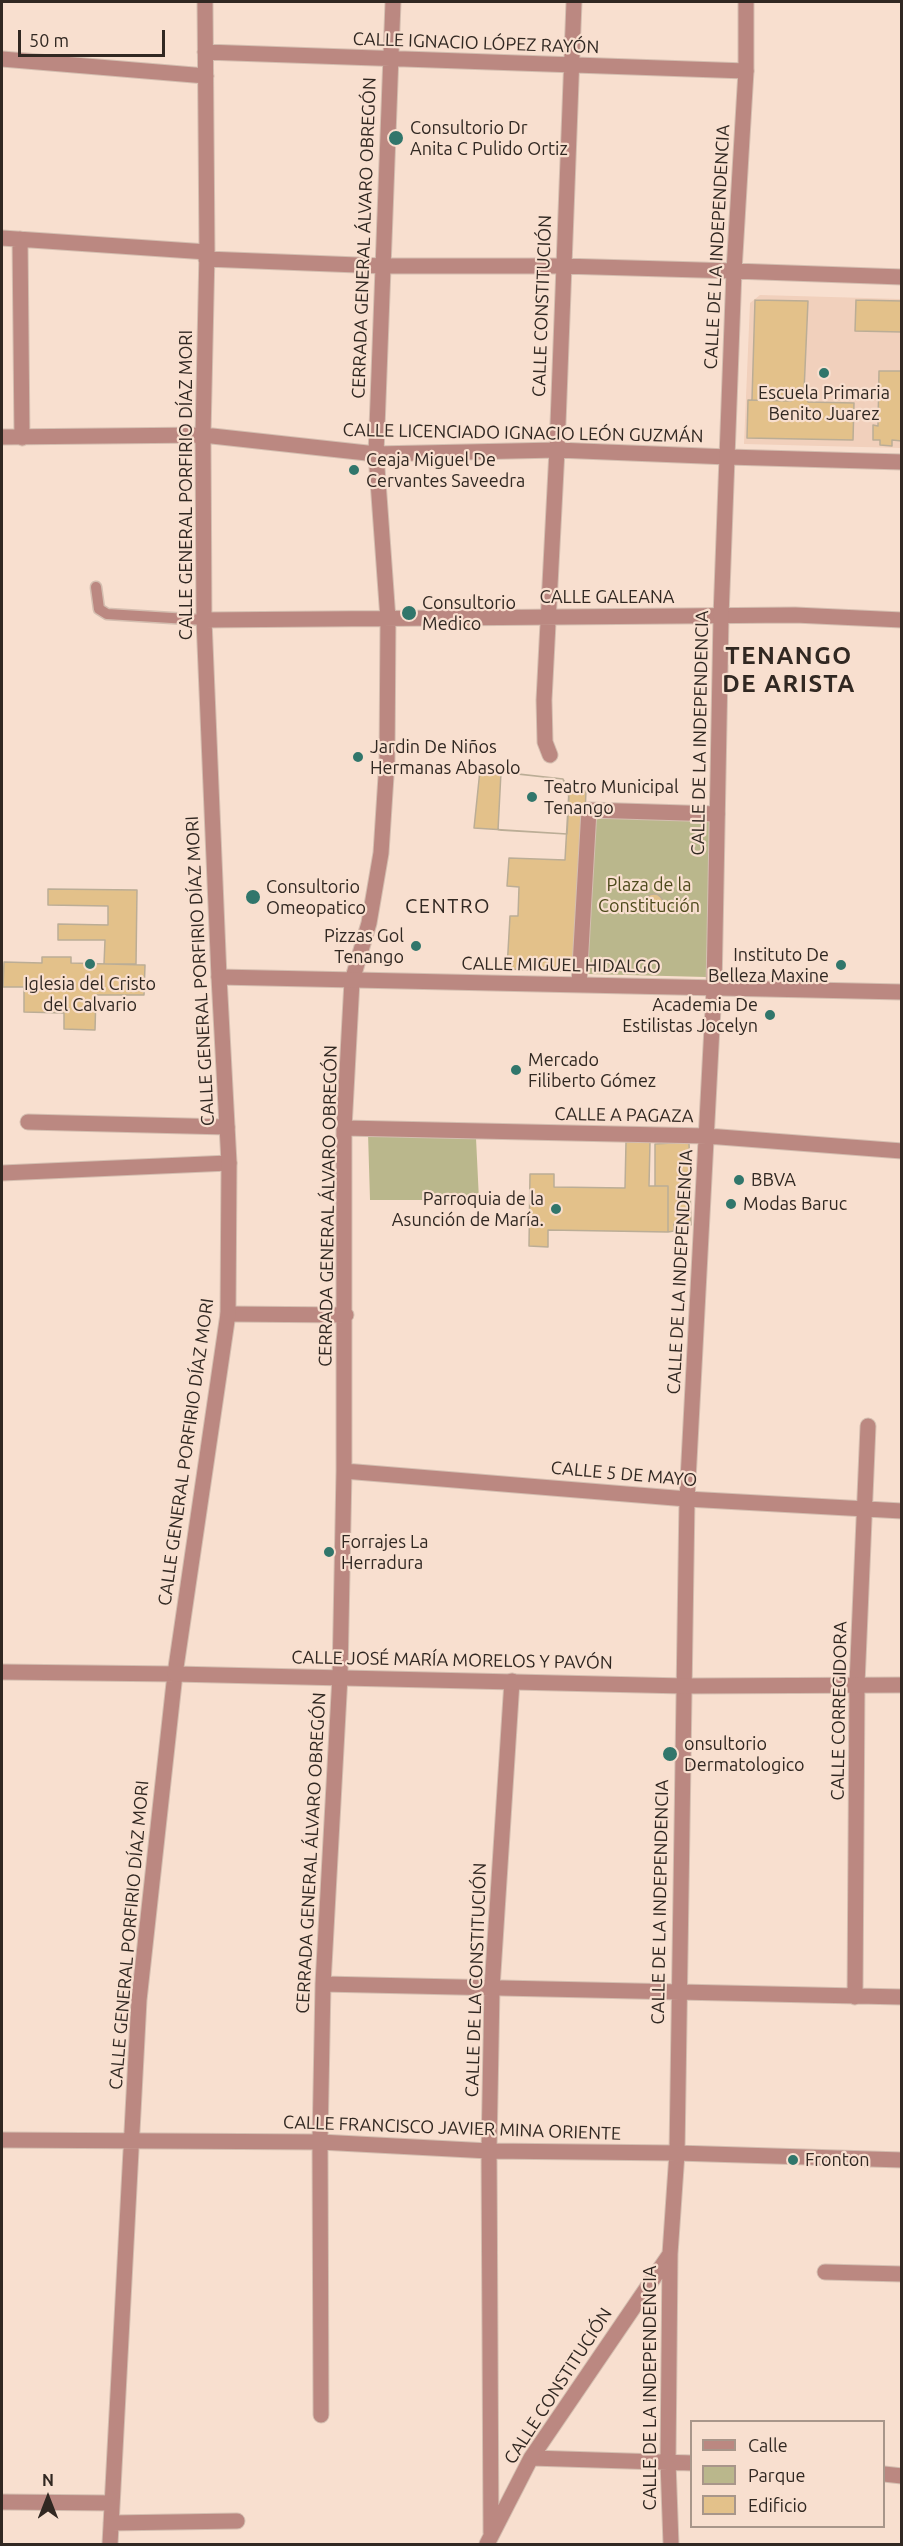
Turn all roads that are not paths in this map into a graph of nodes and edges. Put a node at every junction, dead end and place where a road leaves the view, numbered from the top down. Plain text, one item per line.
1 (205, 2) edge
2 (393, 2) edge
3 (574, 2) edge
4 (746, 2) edge
5 (205, 52) junction
6 (2, 59) edge
7 (390, 60) junction
8 (571, 66) junction
9 (746, 71) junction
10 (206, 76) junction
11 (2, 238) edge
12 (20, 239) junction
13 (206, 256) junction
14 (383, 266) junction
15 (562, 266) junction
16 (734, 272) junction
17 (902, 277) edge
18 (203, 435) junction
19 (2, 437) edge
20 (22, 438) junction
21 (556, 450) junction
22 (376, 454) junction
23 (728, 457) junction
24 (902, 462) edge
25 (96, 587) dead end
26 (547, 617) junction
27 (722, 617) junction
28 (387, 619) junction
29 (204, 620) junction
30 (902, 620) edge
31 (550, 755) dead end
32 (717, 814) junction
33 (219, 977) junction
34 (352, 981) junction
35 (579, 984) junction
36 (714, 989) junction
37 (902, 992) edge
38 (28, 1122) dead end
39 (227, 1126) junction
40 (344, 1128) junction
41 (707, 1136) junction
42 (902, 1151) edge
43 (229, 1163) junction
44 (2, 1173) edge
45 (228, 1314) junction
46 (346, 1315) junction
47 (868, 1426) dead end
48 (344, 1471) junction
49 (687, 1499) junction
50 (866, 1511) junction
51 (902, 1511) edge
52 (2, 1672) edge
53 (175, 1674) junction
54 (340, 1676) junction
55 (512, 1681) junction
56 (857, 1684) junction
57 (902, 1685) edge
58 (684, 1686) junction
59 (323, 1984) junction
60 (492, 1988) junction
61 (678, 1993) junction
62 (855, 1997) junction
63 (902, 1997) edge
64 (2, 2140) edge
65 (132, 2140) junction
66 (320, 2142) junction
67 (489, 2151) junction
68 (677, 2153) junction
69 (902, 2160) edge
70 (670, 2254) junction
71 (825, 2272) dead end
72 (902, 2274) edge
73 (321, 2415) dead end
74 (531, 2458) junction
75 (668, 2462) junction
76 (690, 2463) edge
77 (885, 2474) edge
78 (902, 2476) edge
79 (2, 2502) edge
80 (112, 2503) junction
81 (237, 2521) dead end
82 (111, 2523) junction
83 (489, 2539) edge
84 (110, 2544) edge
85 (670, 2544) edge

1 - 5 street, CALLE GENERAL PORFIRIO DÍAZ MORI
2 - 7 street, CERRADA GENERAL ÁLVARO OBREGÓN
3 - 8 street, CALLE CONSTITUCIÓN
4 - 9 street, CALLE DE LA INDEPENDENCIA
5 - 7 street, CALLE IGNACIO LÓPEZ RAYÓN
5 - 10 street, CALLE GENERAL PORFIRIO DÍAZ MORI
6 - 10 street
7 - 8 street, CALLE IGNACIO LÓPEZ RAYÓN
7 - 14 street, CERRADA GENERAL ÁLVARO OBREGÓN
8 - 9 street, CALLE IGNACIO LÓPEZ RAYÓN
8 - 15 street, CALLE CONSTITUCIÓN
9 - 16 street, CALLE DE LA INDEPENDENCIA
10 - 13 street, CALLE GENERAL PORFIRIO DÍAZ MORI
11 - 12 street
12 - 13 street
12 - 20 street
13 - 14 street
13 - 18 street, CALLE GENERAL PORFIRIO DÍAZ MORI
14 - 15 street
14 - 22 street, CERRADA GENERAL ÁLVARO OBREGÓN
15 - 16 street
15 - 21 street, CALLE CONSTITUCIÓN
16 - 17 street
16 - 23 street, CALLE DE LA INDEPENDENCIA
18 - 20 street, CALLE LICENCIADO IGNACIO LEÓN GUZMÁN
18 - 22 street, CALLE LICENCIADO IGNACIO LEÓN GUZMÁN
18 - 29 street, CALLE GENERAL PORFIRIO DÍAZ MORI
19 - 20 street, CALLE LICENCIADO IGNACIO LEÓN GUZMÁN
21 - 22 street, CALLE LICENCIADO IGNACIO LEÓN GUZMÁN
21 - 23 street, CALLE LICENCIADO IGNACIO LEÓN GUZMÁN
21 - 26 street, CALLE CONSTITUCIÓN
22 - 28 street, CERRADA GENERAL ÁLVARO OBREGÓN
23 - 24 street, CALLE LICENCIADO IGNACIO LEÓN GUZMÁN
23 - 27 street, CALLE DE LA INDEPENDENCIA
25 - 29 lane
26 - 27 street, CALLE GALEANA
26 - 28 street, CALLE GALEANA
26 - 31 street, CALLE CONSTITUCIÓN
27 - 30 street, CALLE GALEANA
27 - 32 street, CALLE DE LA INDEPENDENCIA
28 - 29 street, CALLE GALEANA
28 - 34 street, CERRADA GENERAL ÁLVARO OBREGÓN
29 - 33 street, CALLE GENERAL PORFIRIO DÍAZ MORI
32 - 35 street
32 - 36 street, CALLE DE LA INDEPENDENCIA
33 - 34 street, CALLE MIGUEL HIDALGO
33 - 39 street, CALLE GENERAL PORFIRIO DÍAZ MORI
34 - 35 street, CALLE MIGUEL HIDALGO
34 - 40 street, CERRADA GENERAL ÁLVARO OBREGÓN
35 - 36 street, CALLE MIGUEL HIDALGO
36 - 37 street, CALLE MIGUEL HIDALGO
36 - 41 street, CALLE DE LA INDEPENDENCIA
38 - 39 street
39 - 43 street, CALLE GENERAL PORFIRIO DÍAZ MORI
40 - 41 street, CALLE A PAGAZA
40 - 46 street, CERRADA GENERAL ÁLVARO OBREGÓN
41 - 42 street, CALLE A PAGAZA
41 - 49 street, CALLE DE LA INDEPENDENCIA
43 - 44 street
43 - 45 street, CALLE GENERAL PORFIRIO DÍAZ MORI
45 - 46 street
45 - 53 street, CALLE GENERAL PORFIRIO DÍAZ MORI
46 - 48 street, CERRADA GENERAL ÁLVARO OBREGÓN
47 - 50 street, CALLE CORREGIDORA
48 - 49 street, CALLE 5 DE MAYO
48 - 54 street, CERRADA GENERAL ÁLVARO OBREGÓN
49 - 50 street, CALLE 5 DE MAYO
49 - 58 street, CALLE DE LA INDEPENDENCIA
50 - 51 street, CALLE 5 DE MAYO
50 - 56 street, CALLE CORREGIDORA
52 - 53 street, CALLE JOSÉ MARÍA MORELOS Y PAVÓN
53 - 54 street, CALLE JOSÉ MARÍA MORELOS Y PAVÓN
53 - 65 street, CALLE GENERAL PORFIRIO DÍAZ MORI
54 - 55 street, CALLE JOSÉ MARÍA MORELOS Y PAVÓN
54 - 59 street, CERRADA GENERAL ÁLVARO OBREGÓN
55 - 58 street, CALLE JOSÉ MARÍA MORELOS Y PAVÓN
55 - 60 street, CALLE DE LA CONSTITUCIÓN
56 - 57 street, CALLE JOSÉ MARÍA MORELOS Y PAVÓN
56 - 58 street, CALLE JOSÉ MARÍA MORELOS Y PAVÓN
56 - 62 street, CALLE CORREGIDORA
58 - 61 street, CALLE DE LA INDEPENDENCIA
59 - 60 street
59 - 66 street, CERRADA GENERAL ÁLVARO OBREGÓN
60 - 61 street
60 - 67 street, CALLE DE LA CONSTITUCIÓN
61 - 62 street
61 - 68 street, CALLE DE LA INDEPENDENCIA
62 - 63 street
64 - 65 street, CALLE FRANCISCO JAVIER MINA ORIENTE
65 - 66 street, CALLE FRANCISCO JAVIER MINA ORIENTE
65 - 80 street, CALLE GENERAL PORFIRIO DÍAZ MORI
66 - 67 street, CALLE FRANCISCO JAVIER MINA ORIENTE
66 - 73 street, CERRADA GENERAL ÁLVARO OBREGÓN
67 - 68 street, CALLE FRANCISCO JAVIER MINA ORIENTE
67 - 83 street, CALLE DE LA CONSTITUCIÓN
68 - 69 street, CALLE FRANCISCO JAVIER MINA ORIENTE
68 - 70 street, CALLE DE LA INDEPENDENCIA
70 - 74 street, CALLE CONSTITUCIÓN
70 - 75 street, CALLE DE LA INDEPENDENCIA
71 - 72 street
74 - 75 street
74 - 83 street, CALLE CONSTITUCIÓN
75 - 76 street
75 - 85 street, CALLE DE LA INDEPENDENCIA
77 - 78 street
79 - 80 street
80 - 82 street, CALLE GENERAL PORFIRIO DÍAZ MORI
81 - 82 street
82 - 84 street, CALLE GENERAL PORFIRIO DÍAZ MORI

